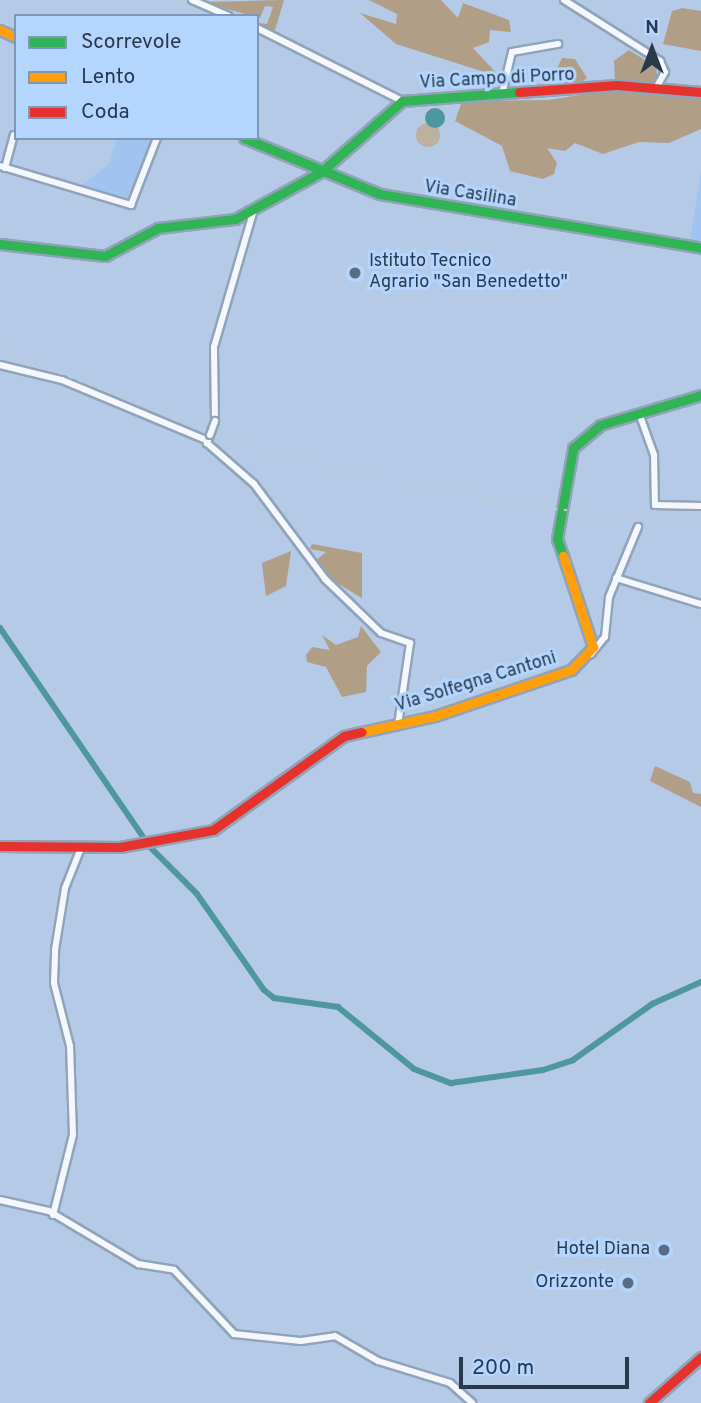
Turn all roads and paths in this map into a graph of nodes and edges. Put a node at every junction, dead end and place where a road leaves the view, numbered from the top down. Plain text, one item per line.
1 (192, 0) edge
2 (564, 0) edge
3 (224, 14) edge
4 (259, 29) edge
5 (558, 44) dead end
6 (656, 88) junction
7 (701, 92) edge
8 (502, 94) junction
9 (402, 101) junction
10 (14, 135) edge
11 (156, 140) edge
12 (249, 140) edge
13 (3, 167) edge
14 (321, 172) junction
15 (253, 213) junction
16 (0, 244) edge
17 (701, 248) edge
18 (0, 366) edge
19 (701, 395) edge
20 (639, 413) junction
21 (208, 438) junction
22 (701, 506) edge
23 (638, 527) dead end
24 (616, 578) junction
25 (701, 604) edge
26 (606, 630) junction
27 (591, 633) junction
28 (590, 655) junction
29 (398, 725) junction
30 (0, 846) edge
31 (80, 848) junction
32 (0, 1200) edge
33 (53, 1215) junction
34 (701, 1357) edge
35 (472, 1403) edge
36 (649, 1403) edge

1 - 3 street
2 - 6 street
4 - 9 street
5 - 8 street
6 - 7 street, Via Campo di Porro
6 - 8 street, Via Campo di Porro
8 - 9 street, Via Campo di Porro
9 - 14 street, Via Campo di Porro
10 - 13 street
11 - 13 street
12 - 14 street, Via Casilina
14 - 15 street, Via Campo di Porro
14 - 17 street, Via Casilina
15 - 16 street
15 - 21 street, bridge
18 - 21 street
19 - 20 street
20 - 22 street
20 - 27 street
21 - 29 street
23 - 24 street
24 - 25 street
24 - 26 street
26 - 27 street
26 - 28 street
27 - 28 street
28 - 29 street, Via Solfegna Cantoni
29 - 31 street, Via Solfegna Cantoni
30 - 31 street, Via Solfegna Cantoni
31 - 33 street
32 - 33 street
33 - 35 street
34 - 36 street

